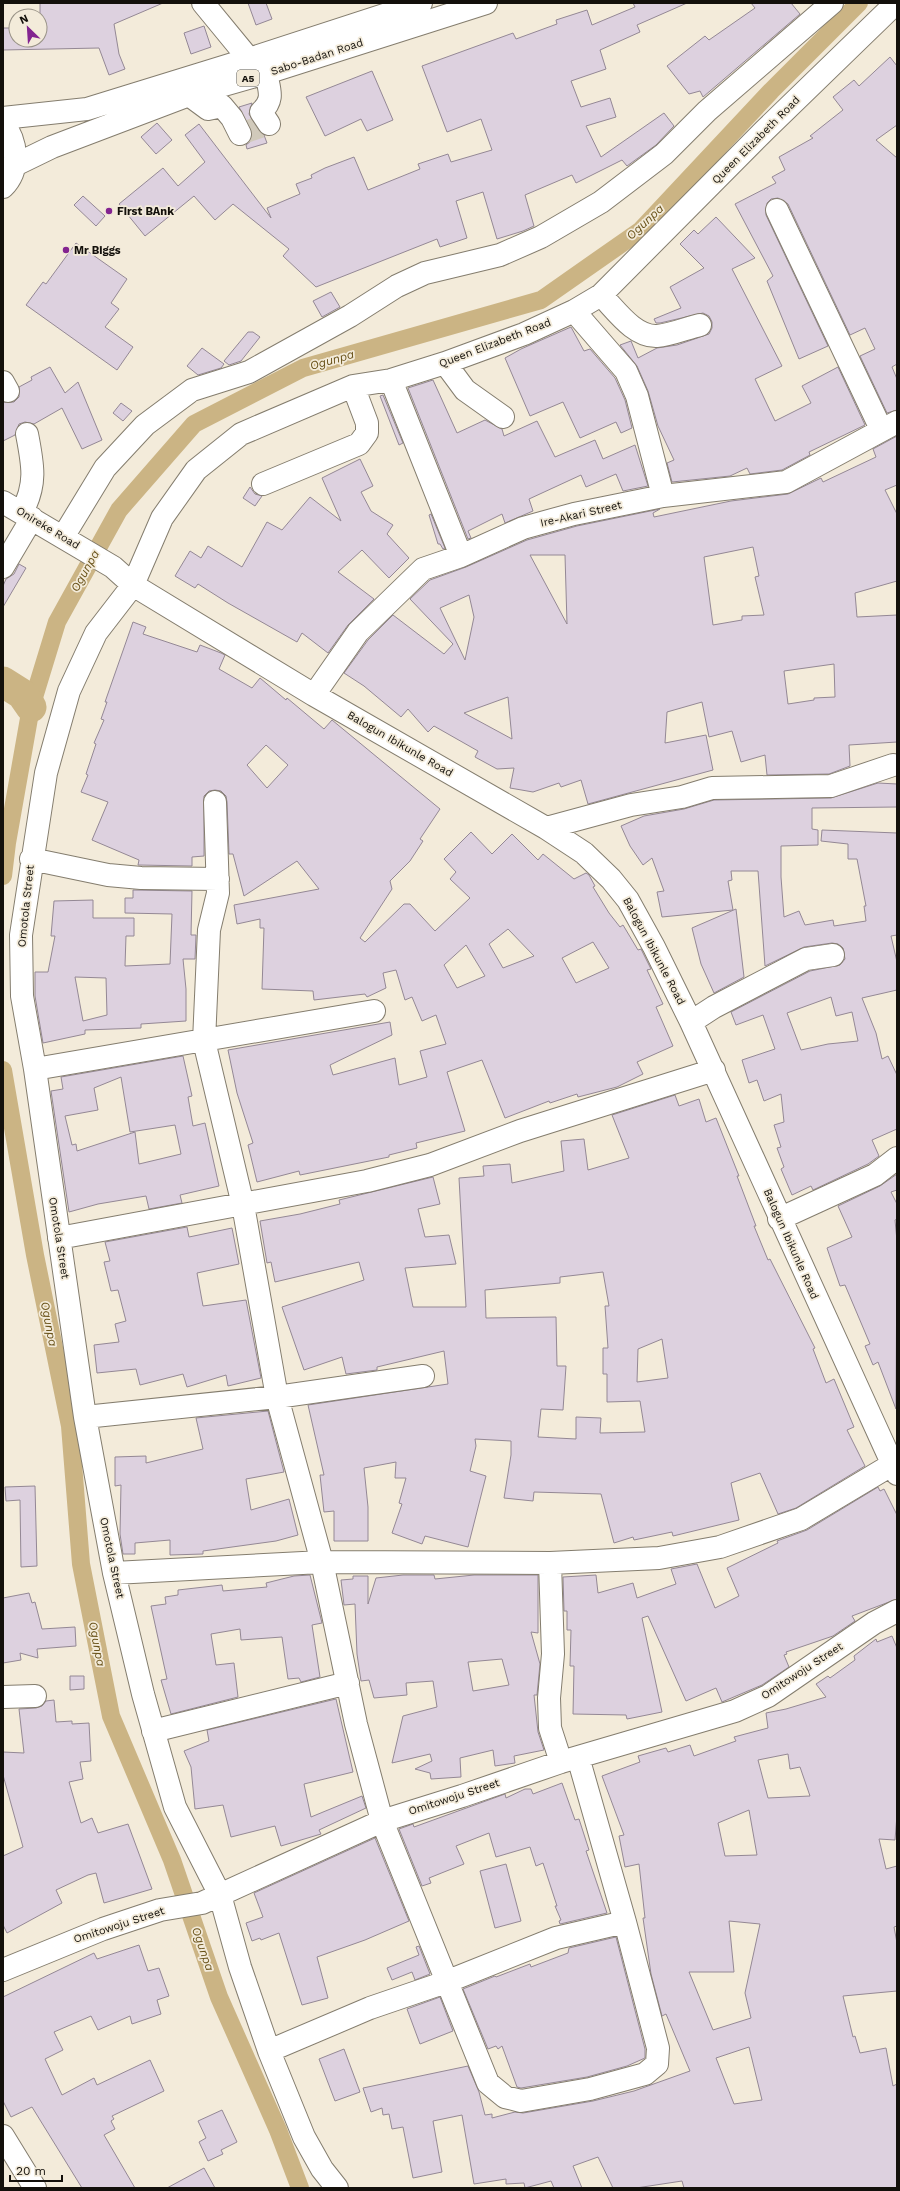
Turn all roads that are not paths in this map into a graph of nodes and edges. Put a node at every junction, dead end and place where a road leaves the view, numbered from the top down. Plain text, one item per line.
1 (203, 3) edge
2 (421, 3) edge
3 (486, 3) edge
4 (832, 3) edge
5 (896, 3) edge
6 (249, 60) junction
7 (266, 73) junction
8 (189, 95) junction
9 (3, 118) edge
10 (3, 123) edge
11 (269, 124) dead end
12 (240, 134) dead end
13 (9, 178) edge
14 (3, 203) edge
15 (777, 210) dead end
16 (601, 294) junction
17 (574, 311) junction
18 (700, 325) dead end
19 (445, 363) junction
20 (391, 380) junction
21 (353, 386) junction
22 (503, 417) dead end
23 (889, 426) edge
24 (27, 434) dead end
25 (263, 484) dead end
26 (663, 496) junction
27 (3, 502) edge
28 (27, 515) junction
29 (71, 541) junction
30 (461, 556) junction
31 (3, 567) edge
32 (113, 567) joint
33 (133, 585) junction
34 (314, 695) junction
35 (893, 765) dead end
36 (215, 802) dead end
37 (546, 828) junction
38 (31, 859) junction
39 (218, 878) junction
40 (833, 955) dead end
41 (374, 1011) dead end
42 (691, 1022) junction
43 (204, 1041) junction
44 (35, 1069) junction
45 (714, 1070) junction
46 (897, 1158) edge
47 (242, 1205) junction
48 (780, 1219) junction
49 (59, 1238) junction
50 (423, 1376) dead end
51 (277, 1397) junction
52 (85, 1417) junction
53 (895, 1469) edge
54 (322, 1562) junction
55 (550, 1563) junction
56 (114, 1573) junction
57 (897, 1611) edge
58 (348, 1683) junction
59 (35, 1696) dead end
60 (3, 1697) edge
61 (153, 1731) junction
62 (569, 1759) junction
63 (382, 1820) junction
64 (211, 1899) junction
65 (625, 1922) junction
66 (3, 1970) edge
67 (446, 1982) junction
68 (269, 2051) junction
69 (3, 2136) edge
70 (35, 2188) edge
71 (337, 2188) edge

1 - 6 main road
2 - 6 main road, Sabo-Badan Road / A5
3 - 7 main road, Sabo-Badan Road / A5
4 - 29 main road
5 - 16 main road, Queen Elizabeth Road
6 - 9 main road, Sabo-Badan Road / A5
7 - 8 main road, Sabo-Badan Road / A5
7 - 11 main road
8 - 12 main road
8 - 13 main road, Sabo-Badan Road / A5
10 - 13 main road
13 - 14 main road
15 - 23 main road
16 - 17 main road, Queen Elizabeth Road
16 - 18 main road
17 - 19 main road, Queen Elizabeth Road
17 - 26 main road
19 - 20 main road, Queen Elizabeth Road
19 - 22 main road
20 - 21 main road, Queen Elizabeth Road
20 - 30 main road
21 - 25 main road
21 - 33 main road, Queen Elizabeth Road
23 - 26 main road, Ire-Akari Street
24 - 28 main road
26 - 30 main road, Ire-Akari Street
27 - 28 main road, Onireke Road
28 - 29 main road, Onireke Road
28 - 31 main road
29 - 32 main road, Onireke Road
30 - 34 main road, Ire-Akari Street
32 - 33 main road, Balogun Ibikunle Road
33 - 34 main road, Balogun Ibikunle Road
33 - 38 main road, Omotola Street
34 - 37 main road, Balogun Ibikunle Road
35 - 37 main road
36 - 39 main road
37 - 42 main road, Balogun Ibikunle Road
38 - 39 main road
38 - 44 main road, Omotola Street
39 - 43 main road
40 - 42 main road
41 - 43 main road
42 - 45 main road, Balogun Ibikunle Road
43 - 44 main road
43 - 47 main road
44 - 49 main road, Omotola Street
45 - 47 main road
45 - 48 main road, Balogun Ibikunle Road
46 - 48 main road
47 - 49 main road
47 - 51 main road
48 - 53 main road, Balogun Ibikunle Road
49 - 52 main road, Omotola Street
50 - 51 main road
51 - 52 main road
51 - 54 main road
52 - 56 main road, Omotola Street
53 - 55 main road
54 - 55 main road
54 - 56 main road
54 - 58 main road
55 - 62 main road
56 - 61 main road, Omotola Street
57 - 62 main road, Omitowoju Street
58 - 61 main road
58 - 63 main road
59 - 60 main road
61 - 64 main road, Omotola Street
62 - 63 main road, Omitowoju Street
62 - 65 main road
63 - 64 main road, Omitowoju Street
63 - 67 main road
64 - 66 main road, Omitowoju Street
64 - 68 main road, Omotola Street
65 - 67 main road
65 - 67 main road
67 - 68 main road
68 - 71 main road, Omotola Street
69 - 70 main road

